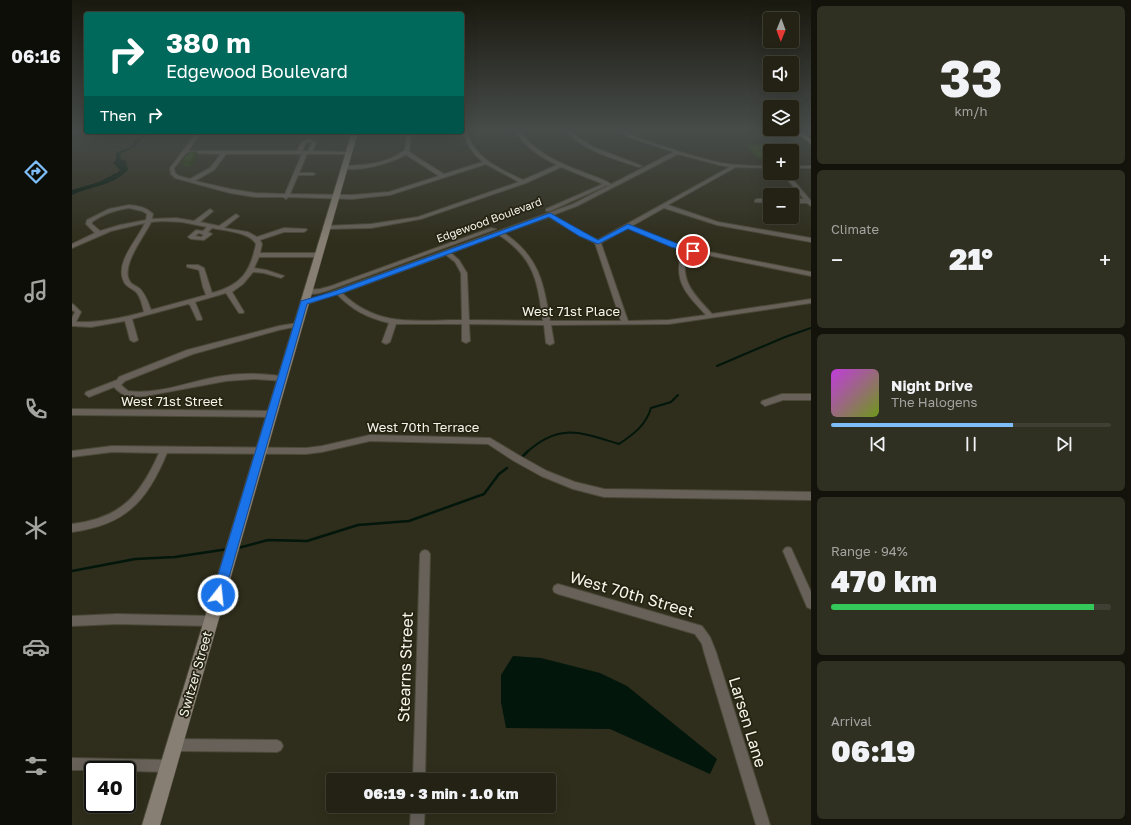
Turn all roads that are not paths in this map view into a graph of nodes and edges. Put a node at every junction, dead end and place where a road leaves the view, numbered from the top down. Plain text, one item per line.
1 (172, 168) edge
2 (212, 168) edge
3 (299, 168) edge
4 (344, 168) edge
5 (431, 168) edge
6 (467, 168) edge
7 (499, 168) edge
8 (554, 168) edge
9 (571, 168) edge
10 (635, 168) edge
11 (646, 168) edge
12 (731, 168) edge
13 (296, 174) junction
14 (313, 174) dead end
15 (443, 176) junction
16 (790, 180) edge
17 (191, 182) junction
18 (524, 182) junction
19 (606, 183) junction
20 (613, 186) junction
21 (286, 197) junction
22 (335, 197) junction
23 (757, 201) dead end
24 (763, 201) edge
25 (799, 202) edge
26 (810, 203) edge
27 (664, 206) junction
28 (210, 211) dead end
29 (550, 215) junction
30 (236, 216) dead end
31 (149, 221) junction
32 (195, 223) junction
33 (212, 226) junction
34 (628, 226) junction
35 (326, 227) junction
36 (220, 228) junction
37 (304, 230) dead end
38 (99, 233) junction
39 (204, 233) dead end
40 (500, 233) junction
41 (256, 239) junction
42 (811, 240) edge
43 (598, 242) junction
44 (72, 246) edge
45 (685, 249) junction
46 (446, 252) junction
47 (257, 253) junction
48 (318, 253) junction
49 (190, 266) dead end
50 (250, 270) junction
51 (811, 274) edge
52 (281, 276) dead end
53 (228, 291) junction
54 (307, 292) junction
55 (338, 292) junction
56 (210, 296) junction
57 (811, 301) edge
58 (190, 302) junction
59 (304, 303) junction
60 (72, 306) edge
61 (241, 312) dead end
62 (148, 313) junction
63 (711, 316) junction
64 (128, 318) junction
65 (199, 319) dead end
66 (393, 321) junction
67 (466, 322) junction
68 (546, 322) junction
69 (72, 323) edge
70 (625, 323) junction
71 (297, 325) junction
72 (134, 340) dead end
73 (466, 341) dead end
74 (386, 342) dead end
75 (550, 343) dead end
76 (282, 379) junction
77 (118, 382) junction
78 (89, 394) dead end
79 (811, 397) edge
80 (764, 403) dead end
81 (72, 412) edge
82 (271, 414) junction
83 (164, 450) junction
84 (260, 451) junction
85 (72, 454) edge
86 (811, 496) edge
87 (72, 528) edge
88 (788, 552) dead end
89 (425, 554) dead end
90 (558, 589) dead end
91 (811, 604) edge
92 (72, 621) edge
93 (211, 621) junction
94 (698, 630) joint
95 (175, 745) junction
96 (277, 746) dead end
97 (72, 764) edge
98 (169, 766) junction
99 (419, 773) edge
100 (418, 813) edge
101 (151, 825) edge
102 (417, 825) edge
103 (763, 825) edge

1 - 17 street
2 - 17 street
3 - 13 street
4 - 22 street, Switzer Street
5 - 15 street
6 - 15 street
7 - 18 street
8 - 18 street
9 - 19 street
10 - 19 street, Edgewood Boulevard
11 - 20 street, Edgewood Boulevard
12 - 27 street
13 - 14 street
13 - 21 street
15 - 22 street
16 - 26 street
17 - 21 street
18 - 35 street
19 - 20 street
19 - 54 street, Edgewood Boulevard
20 - 29 street, Edgewood Boulevard
21 - 22 street
22 - 35 street, Switzer Street
23 - 24 street
25 - 26 street
27 - 34 street
27 - 42 street
28 - 32 street
29 - 40 street, Edgewood Boulevard
29 - 43 street
30 - 36 street
31 - 32 street
31 - 38 street
31 - 38 street
31 - 62 street
32 - 33 street
33 - 36 street
33 - 39 street
34 - 43 street
34 - 45 street
35 - 48 street, Switzer Street
36 - 41 street
37 - 41 street
38 - 44 street
40 - 46 street, Edgewood Boulevard
40 - 68 street
41 - 47 street
43 - 70 street
45 - 51 street
45 - 63 street
46 - 55 street, Edgewood Boulevard
46 - 67 street
47 - 48 street
47 - 50 street
48 - 54 street, Switzer Street
49 - 56 street
50 - 52 street
50 - 53 street
53 - 56 street
53 - 61 street
54 - 59 street, Switzer Street
55 - 59 street, Edgewood Boulevard
55 - 66 street, West 71st Place
56 - 58 street
57 - 63 street, West 71st Place
58 - 62 street
58 - 65 street
59 - 71 street, Switzer Street
60 - 69 street
62 - 64 street
63 - 70 street, West 71st Place
64 - 69 street
64 - 72 street
66 - 67 street, West 71st Place
66 - 74 street
67 - 68 street, West 71st Place
67 - 73 street
68 - 70 street, West 71st Place
68 - 75 street
71 - 76 street, Switzer Street
71 - 77 street
76 - 77 street
76 - 82 street, Switzer Street
77 - 78 street
79 - 80 street
81 - 82 street, West 71st Street
82 - 84 street, Switzer Street
83 - 84 street, West 70th Terrace
83 - 85 street, West 70th Terrace
83 - 87 street
84 - 86 street, West 70th Terrace
84 - 93 street, Switzer Street
88 - 91 street
89 - 99 street, Stearns Street
90 - 94 street, West 70th Street
92 - 93 street
93 - 95 street, Switzer Street
94 - 103 street, Larsen Lane
95 - 96 street
95 - 98 street, Switzer Street
97 - 98 street
98 - 101 street, Switzer Street
100 - 102 street

